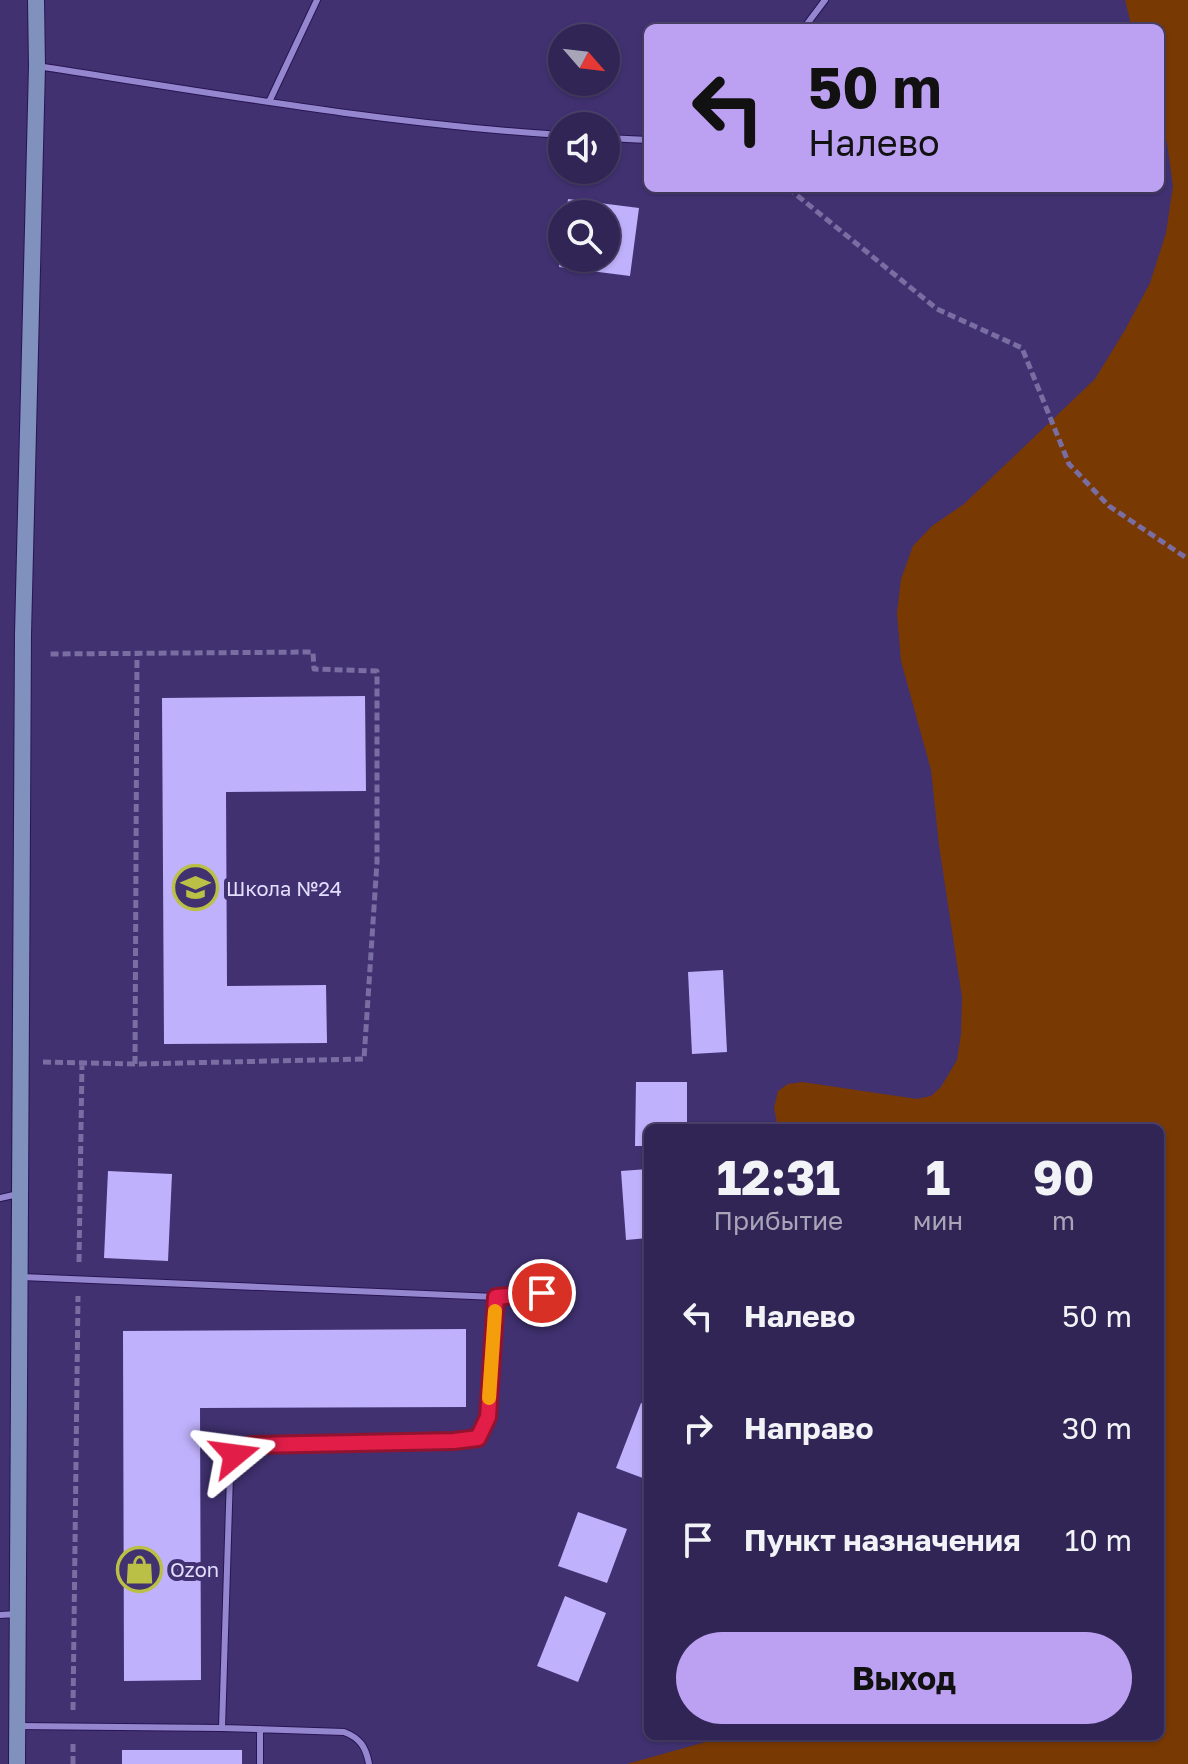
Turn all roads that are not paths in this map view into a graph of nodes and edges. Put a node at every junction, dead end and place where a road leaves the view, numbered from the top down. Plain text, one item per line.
1 (36, 0) edge
2 (317, 0) edge
3 (825, 0) edge
4 (807, 24) edge
5 (37, 66) junction
6 (269, 102) junction
7 (548, 134) edge
8 (620, 139) edge
9 (644, 140) edge
10 (22, 1194) junction
11 (0, 1198) edge
12 (20, 1277) junction
13 (566, 1292) dead end
14 (496, 1297) junction
15 (8, 1615) edge
16 (18, 1726) junction
17 (222, 1728) junction
18 (260, 1729) junction
19 (17, 1764) edge
20 (260, 1764) edge
21 (369, 1764) edge

1 - 5 main road
2 - 6 lane
3 - 4 lane
5 - 6 lane
5 - 10 main road
6 - 7 lane
8 - 9 lane
10 - 11 lane
10 - 12 main road
12 - 14 lane
12 - 15 main road
13 - 14 lane
14 - 17 lane
15 - 16 main road
16 - 17 lane
16 - 19 main road
17 - 18 lane
18 - 20 lane
18 - 21 lane

